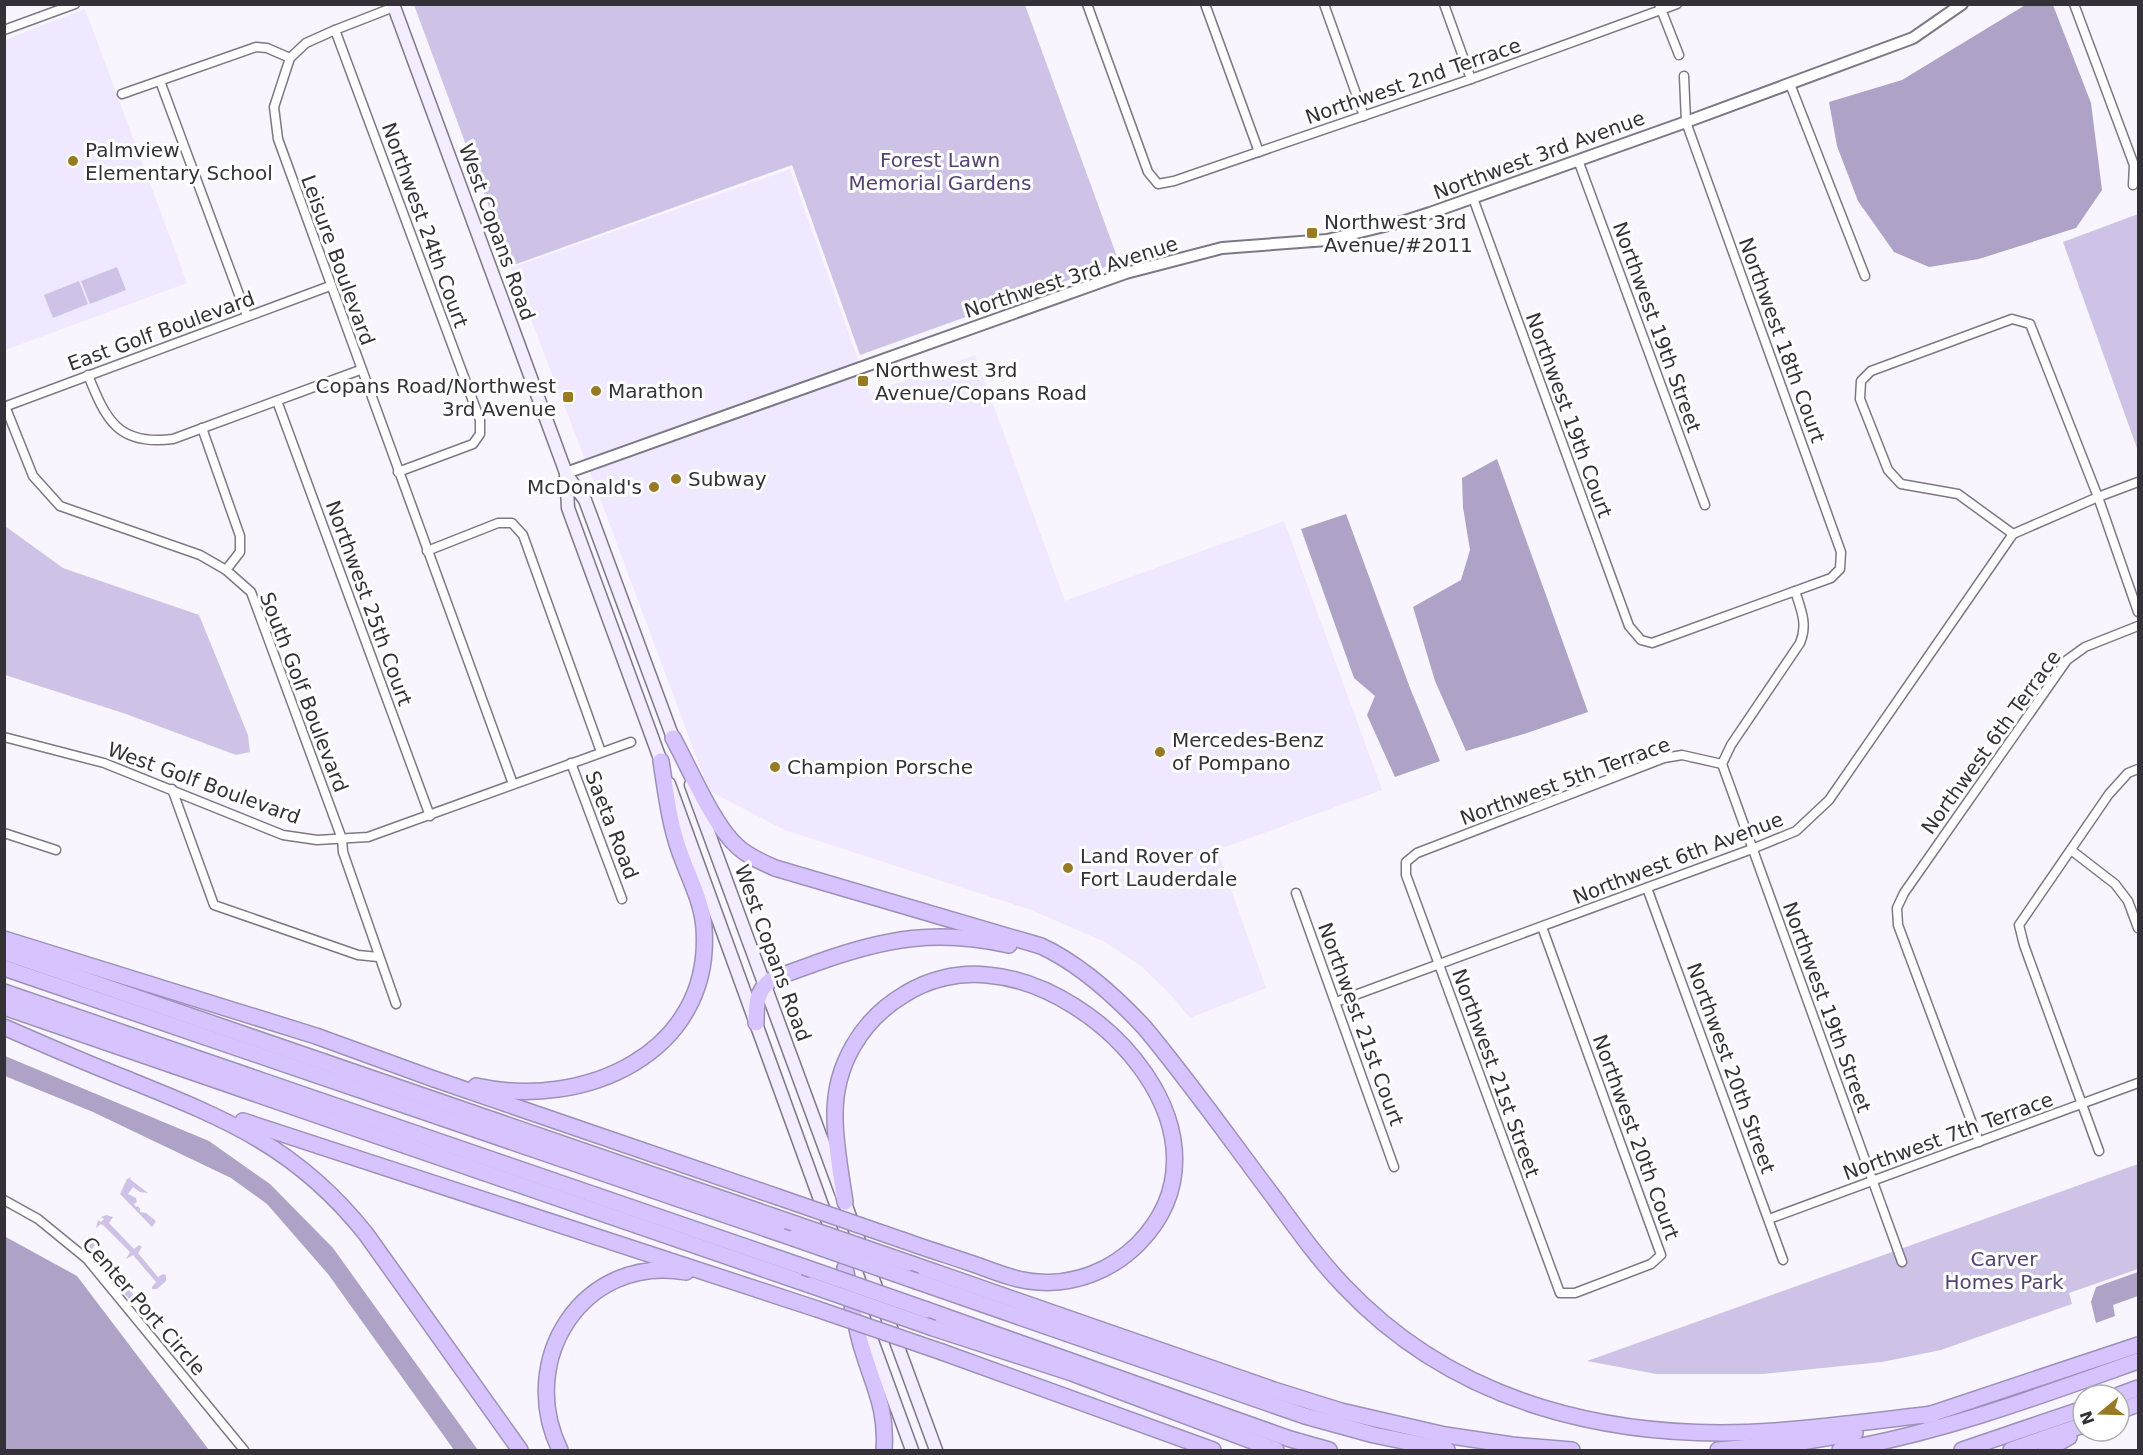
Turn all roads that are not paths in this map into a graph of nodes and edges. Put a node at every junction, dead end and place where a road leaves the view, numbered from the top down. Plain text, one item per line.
1 (75, 4) edge
2 (1087, 4) edge
3 (1205, 4) edge
4 (1324, 4) edge
5 (1444, 4) edge
6 (1677, 4) edge
7 (1962, 4) edge
8 (2074, 4) edge
9 (394, 6) edge
10 (1660, 7) edge
11 (4, 30) edge
12 (335, 30) junction
13 (1679, 55) dead end
14 (290, 58) junction
15 (1684, 76) dead end
16 (1471, 79) junction
17 (160, 81) junction
18 (1790, 84) junction
19 (122, 94) dead end
20 (1364, 116) junction
21 (1686, 122) junction
22 (1259, 152) junction
23 (1578, 160) junction
24 (2133, 185) dead end
25 (1473, 198) junction
26 (1865, 276) dead end
27 (330, 286) junction
28 (247, 316) junction
29 (360, 370) junction
30 (88, 375) junction
31 (277, 401) junction
32 (5, 406) edge
33 (202, 428) junction
34 (398, 472) junction
35 (566, 473) junction
36 (2139, 482) edge
37 (2098, 497) junction
38 (1705, 505) dead end
39 (2013, 534) junction
40 (427, 551) junction
41 (226, 570) junction
42 (1795, 591) junction
43 (2139, 612) edge
44 (2139, 626) edge
45 (4, 737) edge
46 (673, 738) junction
47 (631, 742) dead end
48 (601, 752) junction
49 (661, 761) junction
50 (571, 763) junction
51 (1722, 764) junction
52 (2139, 769) edge
53 (513, 784) junction
54 (172, 789) junction
55 (430, 816) junction
56 (4, 833) edge
57 (342, 839) junction
58 (1752, 849) junction
59 (56, 850) dead end
60 (2071, 850) junction
61 (1406, 862) joint
62 (1647, 888) junction
63 (1296, 893) dead end
64 (622, 898) dead end
65 (1542, 927) junction
66 (2139, 928) edge
67 (4, 939) edge
68 (4, 951) edge
69 (378, 957) junction
70 (1439, 965) junction
71 (4, 968) edge
72 (765, 985) junction
73 (1103, 990) junction
74 (4, 992) edge
75 (1336, 1002) junction
76 (396, 1004) dead end
77 (4, 1007) edge
78 (756, 1023) junction
79 (4, 1028) edge
80 (389, 1062) junction
81 (2139, 1083) edge
82 (2083, 1105) junction
83 (195, 1106) junction
84 (1979, 1142) junction
85 (2099, 1151) dead end
86 (1394, 1167) dead end
87 (1874, 1181) junction
88 (4, 1200) edge
89 (845, 1202) junction
90 (1769, 1220) junction
91 (1783, 1260) dead end
92 (1902, 1262) dead end
93 (845, 1268) junction
94 (735, 1282) junction
95 (1560, 1293) joint
96 (2139, 1345) edge
97 (2139, 1361) edge
98 (2071, 1413) edge
99 (1933, 1414) junction
100 (1134, 1422) junction
101 (2071, 1429) edge
102 (2071, 1436) edge
103 (244, 1450) edge
104 (520, 1450) edge
105 (560, 1450) edge
106 (884, 1450) edge
107 (912, 1450) edge
108 (936, 1450) edge
109 (1182, 1450) edge
110 (1213, 1450) edge
111 (1276, 1450) edge
112 (1329, 1450) edge
113 (1447, 1450) edge
114 (1572, 1450) edge
115 (1718, 1450) edge
116 (1840, 1450) edge
117 (1962, 1450) edge
118 (2011, 1450) edge
119 (2046, 1450) edge

1 - 11 street
2 - 22 street, Northwest 2nd Terrace
3 - 22 street
4 - 20 street
5 - 16 street
6 - 10 street, Northwest 2nd Terrace
7 - 18 street, Northwest 3rd Avenue
8 - 24 street
9 - 12 street
9 - 35 main road, West Copans Road
10 - 13 street
10 - 16 street, Northwest 2nd Terrace
12 - 14 street
12 - 34 street, Northwest 24th Court
14 - 17 street
14 - 27 street, Leisure Boulevard
15 - 21 street, Northwest 18th Court
16 - 20 street, Northwest 2nd Terrace
17 - 19 street
17 - 28 street
18 - 21 street, Northwest 3rd Avenue
18 - 26 street
20 - 22 street, Northwest 2nd Terrace
21 - 23 street, Northwest 3rd Avenue
21 - 42 street, Northwest 18th Court
23 - 25 street, Northwest 3rd Avenue
23 - 38 street, Northwest 19th Street
25 - 35 street, Northwest 3rd Avenue
25 - 42 street, Northwest 19th Court
27 - 28 street, East Golf Boulevard
27 - 29 street, Leisure Boulevard
28 - 30 street, East Golf Boulevard
29 - 31 street
29 - 34 street, Leisure Boulevard
30 - 32 street, East Golf Boulevard
30 - 33 street
31 - 33 street
31 - 55 street, Northwest 25th Court
32 - 41 street, South Golf Boulevard
33 - 41 street
34 - 40 street, Leisure Boulevard
35 - 46 main road, West Copans Road
35 - 49 main road, West Copans Road
36 - 37 street
37 - 39 street
37 - 39 street
37 - 43 street
39 - 58 street, Northwest 6th Avenue
40 - 48 street
40 - 53 street, Leisure Boulevard
41 - 57 street, South Golf Boulevard
42 - 51 street
44 - 84 street, Northwest 6th Terrace
45 - 54 street, West Golf Boulevard
46 - 72 main road, West Copans Road
46 - 73 highway
47 - 48 street, West Golf Boulevard
48 - 50 street, West Golf Boulevard
49 - 78 main road, West Copans Road
49 - 80 highway
50 - 53 street, West Golf Boulevard
50 - 64 street, Saeta Road
51 - 58 street, Northwest 19th Street
51 - 61 street, Northwest 5th Terrace
52 - 60 street
53 - 55 street, West Golf Boulevard
54 - 57 street, West Golf Boulevard
54 - 69 street
55 - 57 street, West Golf Boulevard
56 - 59 street
57 - 69 street, South Golf Boulevard
58 - 62 street, Northwest 6th Avenue
58 - 87 street, Northwest 19th Street
60 - 66 street
60 - 82 street
61 - 70 street, Northwest 21st Street
62 - 65 street, Northwest 6th Avenue
62 - 90 street, Northwest 20th Street
63 - 75 street, Northwest 21st Court
65 - 70 street, Northwest 6th Avenue
65 - 95 street, Northwest 20th Court
67 - 80 highway
68 - 114 highway, bridge
69 - 76 street, South Golf Boulevard
70 - 75 street, Northwest 6th Avenue
70 - 95 street, Northwest 21st Street
71 - 113 highway, bridge
72 - 73 highway
72 - 78 highway
72 - 89 main road, West Copans Road
73 - 99 highway
74 - 112 highway, bridge
75 - 86 street, Northwest 21st Court
77 - 111 highway, bridge
78 - 93 main road, West Copans Road
79 - 83 highway
80 - 89 highway, bridge
81 - 82 street, Northwest 7th Terrace
82 - 84 street, Northwest 7th Terrace
82 - 85 street
83 - 94 highway
83 - 104 highway
84 - 87 street, Northwest 7th Terrace
87 - 90 street, Northwest 7th Terrace
87 - 92 street, Northwest 19th Street
88 - 103 street, Center Port Circle
89 - 108 main road, West Copans Road
90 - 91 street, Northwest 20th Street
93 - 106 highway
93 - 107 main road, West Copans Road
94 - 100 highway, bridge
94 - 105 highway
96 - 99 highway
97 - 116 highway
98 - 117 highway
99 - 115 highway
100 - 109 highway
100 - 110 highway
101 - 118 highway
102 - 119 highway

